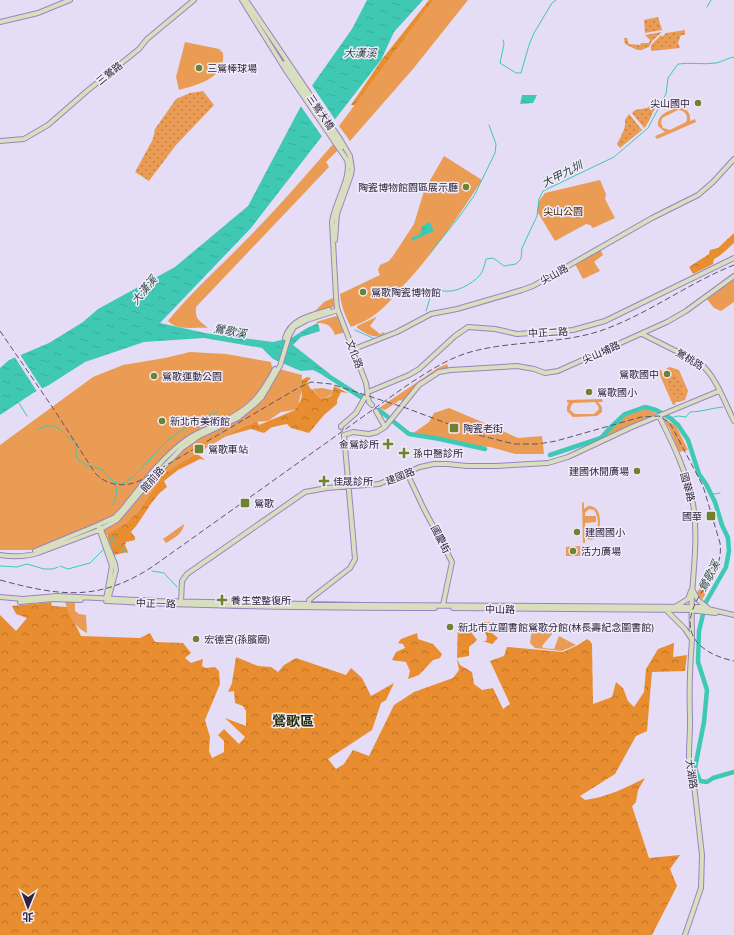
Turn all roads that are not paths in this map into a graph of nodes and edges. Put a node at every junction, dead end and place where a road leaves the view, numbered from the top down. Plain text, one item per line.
1 (70, 0) edge
2 (194, 0) edge
3 (242, 0) edge
4 (246, 0) edge
5 (0, 22) edge
6 (270, 41) junction
7 (0, 140) edge
8 (345, 152) dead end
9 (734, 159) edge
10 (334, 234) joint
11 (734, 258) edge
12 (734, 276) edge
13 (338, 309) junction
14 (642, 334) junction
15 (354, 349) junction
16 (719, 391) junction
17 (367, 394) junction
18 (372, 405) dead end
19 (376, 411) dead end
20 (660, 416) junction
21 (734, 421) edge
22 (386, 425) junction
23 (341, 427) dead end
24 (408, 472) junction
25 (349, 486) junction
26 (100, 528) junction
27 (0, 554) edge
28 (692, 589) junction
29 (0, 598) edge
30 (107, 599) junction
31 (181, 603) junction
32 (308, 606) junction
33 (442, 607) junction
34 (676, 607) junction
35 (665, 609) junction
36 (692, 609) junction
37 (710, 609) junction
38 (734, 615) edge
39 (734, 618) edge
40 (692, 639) junction
41 (685, 935) edge

1 - 5 street
2 - 7 street, 三鶯路
3 - 6 street, 三鶯大橋
4 - 6 street, 三鶯大橋
6 - 8 street
6 - 10 street, 三鶯大橋
9 - 15 street, 尖山路
10 - 13 street, 文化路
11 - 17 street, 中正二路
12 - 14 street, 尖山埔路
13 - 15 street, 文化路
13 - 26 street, 館前路
14 - 16 street, 鶯桃路
14 - 22 street, 尖山埔路
15 - 17 street, 文化路
16 - 20 street, 建國路
16 - 21 street, 鶯桃路
17 - 18 street
17 - 23 street
19 - 22 street
20 - 24 street, 建國路
20 - 28 street, 國華路
22 - 25 street
24 - 25 street, 建國路
24 - 33 street, 國慶街
25 - 31 street, 建國路
25 - 32 street
26 - 27 street, 館前路
26 - 30 street
26 - 30 street
28 - 34 street
28 - 36 street, 國華路
28 - 37 street
29 - 30 street, 中正一路
30 - 31 street, 中正一路
31 - 32 street, 中正一路
32 - 33 street, 中山路
33 - 35 street, 中山路
34 - 35 street, 中山路
34 - 36 street, 中山路
35 - 36 street, 中山路
35 - 40 street
36 - 37 street
36 - 39 street
36 - 40 street, 大湖路
37 - 38 street
40 - 41 street, 大湖路

